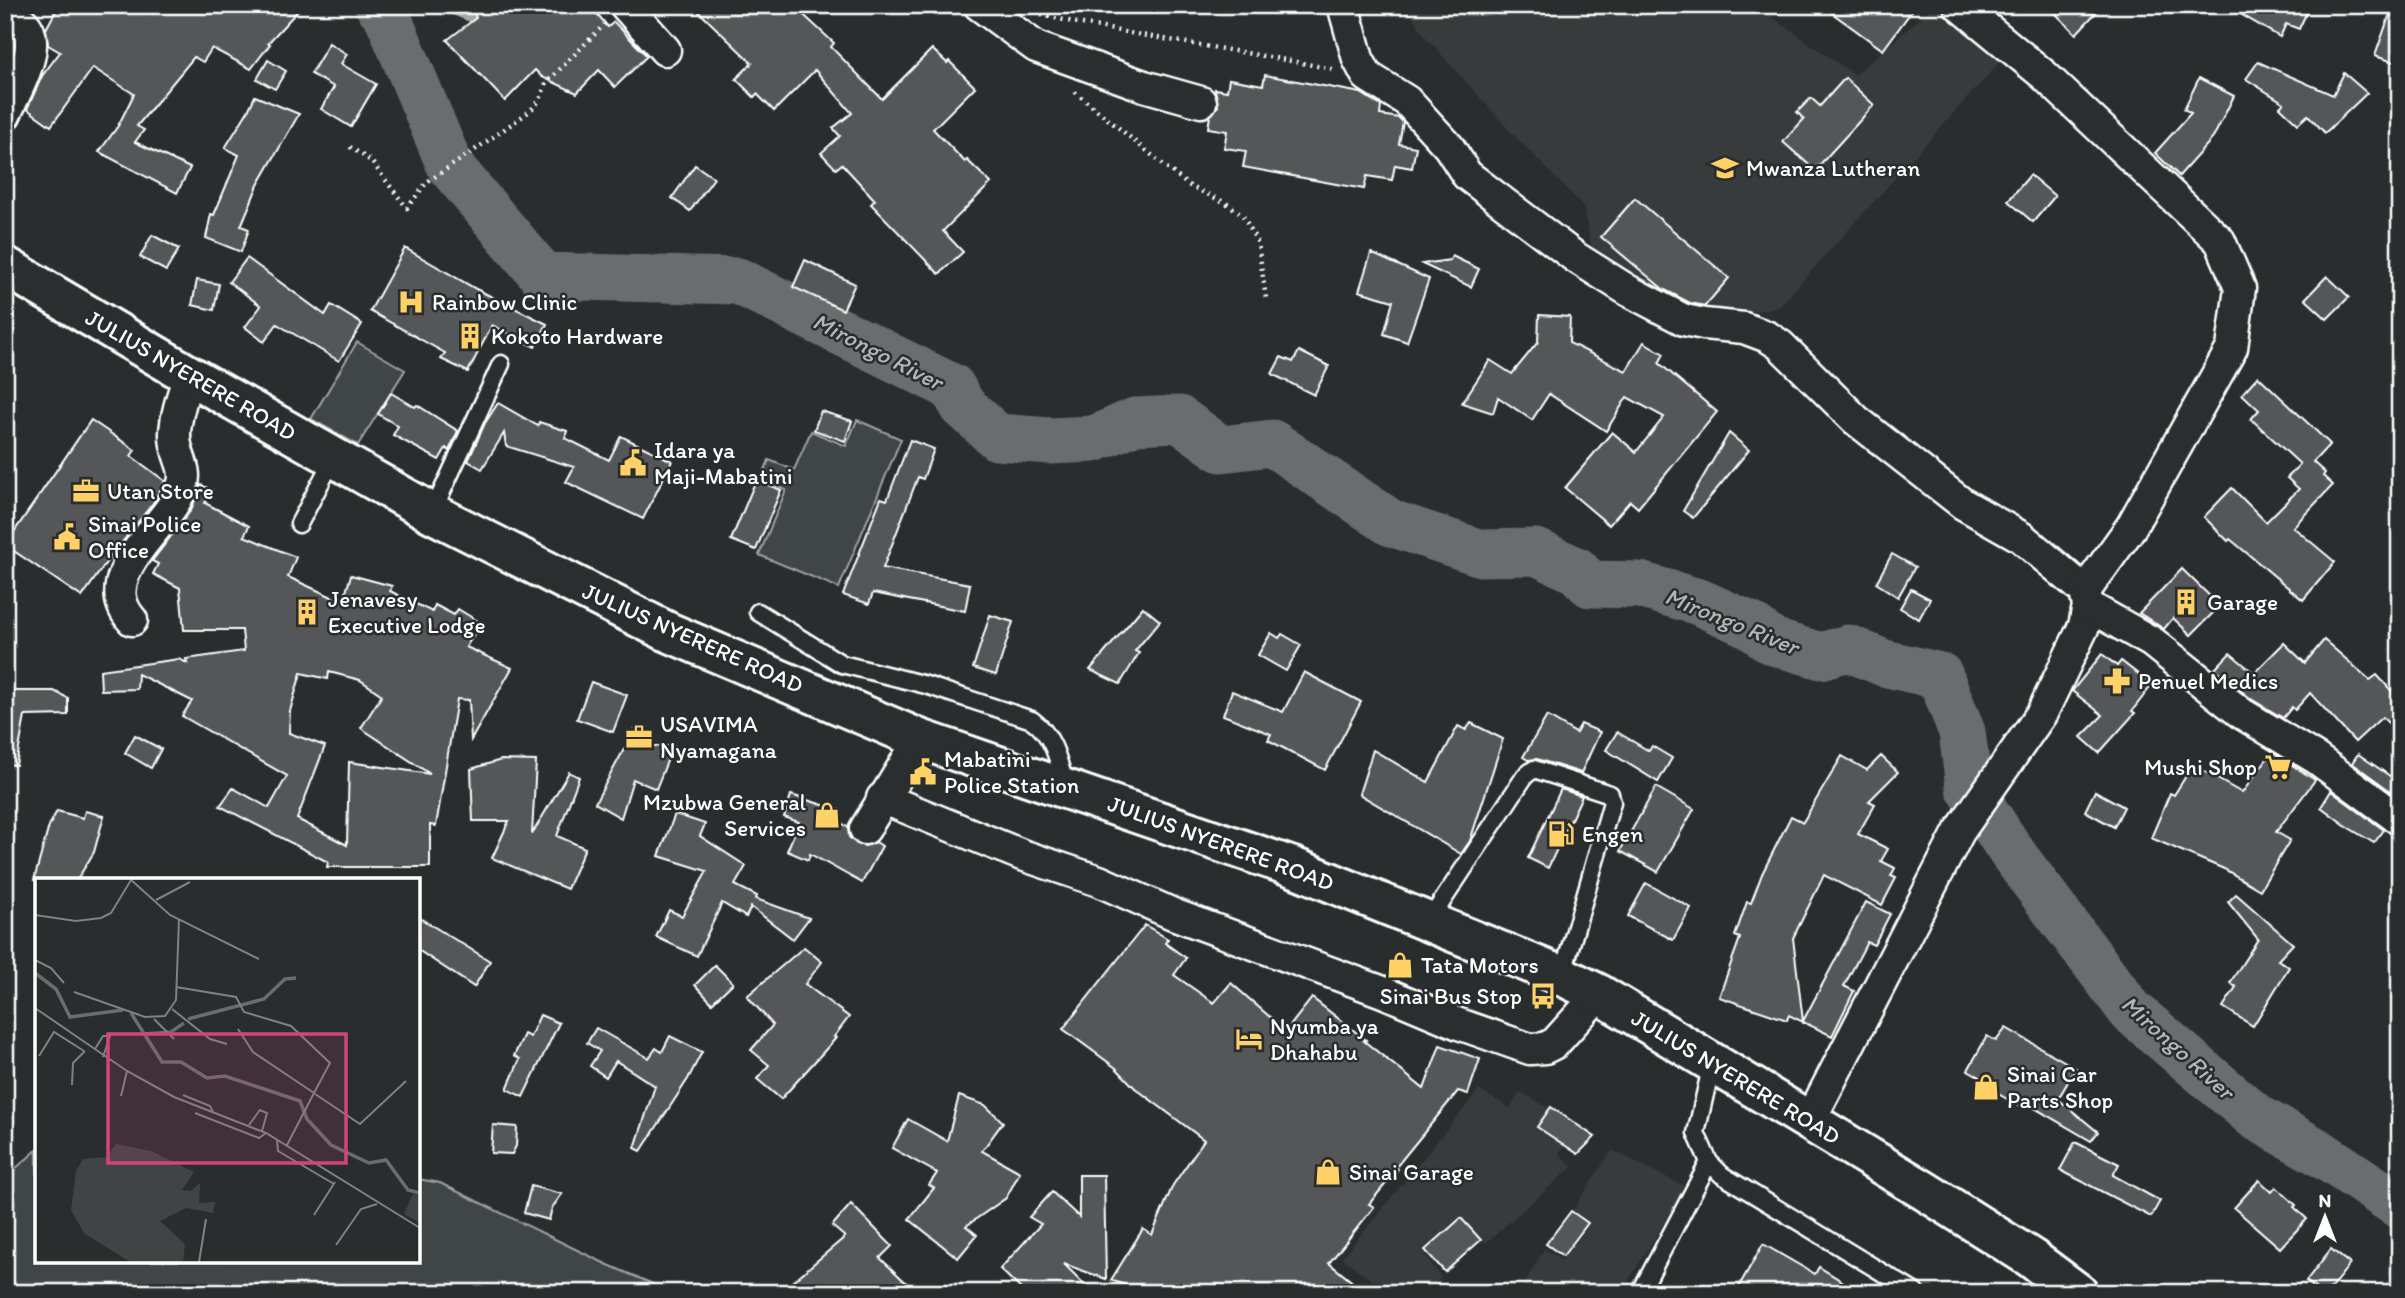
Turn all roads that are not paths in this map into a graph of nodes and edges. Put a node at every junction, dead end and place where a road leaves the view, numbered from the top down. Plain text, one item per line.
1 (979, 5) edge
2 (1343, 5) edge
3 (1959, 5) edge
4 (629, 8) edge
5 (5, 15) edge
6 (665, 50) dead end
7 (1201, 102) dead end
8 (5, 115) edge
9 (5, 266) edge
10 (501, 364) dead end
11 (190, 375) junction
12 (334, 457) junction
13 (432, 513) junction
14 (299, 524) dead end
15 (2087, 598) junction
16 (758, 612) dead end
17 (132, 620) dead end
18 (920, 739) junction
19 (1067, 789) junction
20 (882, 798) junction
21 (2400, 820) edge
22 (865, 829) dead end
23 (1429, 921) junction
24 (1562, 975) junction
25 (1599, 995) junction
26 (1712, 1064) junction
27 (1809, 1122) junction
28 (1709, 1162) junction
29 (1640, 1293) edge
30 (1916, 1293) edge
31 (2078, 1293) edge

1 - 7 street
2 - 15 street
3 - 15 street
4 - 6 street
5 - 8 street
9 - 11 highway, JULIUS NYERERE ROAD
10 - 13 lane
11 - 12 highway, JULIUS NYERERE ROAD
11 - 17 street
12 - 13 highway, JULIUS NYERERE ROAD
12 - 14 lane
13 - 18 highway, JULIUS NYERERE ROAD
15 - 21 street
15 - 27 street
16 - 19 lane
18 - 19 highway, JULIUS NYERERE ROAD
18 - 20 street
19 - 23 highway, JULIUS NYERERE ROAD
20 - 22 street
20 - 25 street
23 - 24 highway, JULIUS NYERERE ROAD
23 - 24 lane
24 - 25 highway, JULIUS NYERERE ROAD
25 - 26 highway, JULIUS NYERERE ROAD
26 - 27 highway, JULIUS NYERERE ROAD
26 - 28 lane
27 - 31 highway, JULIUS NYERERE ROAD
28 - 29 lane
28 - 30 lane

